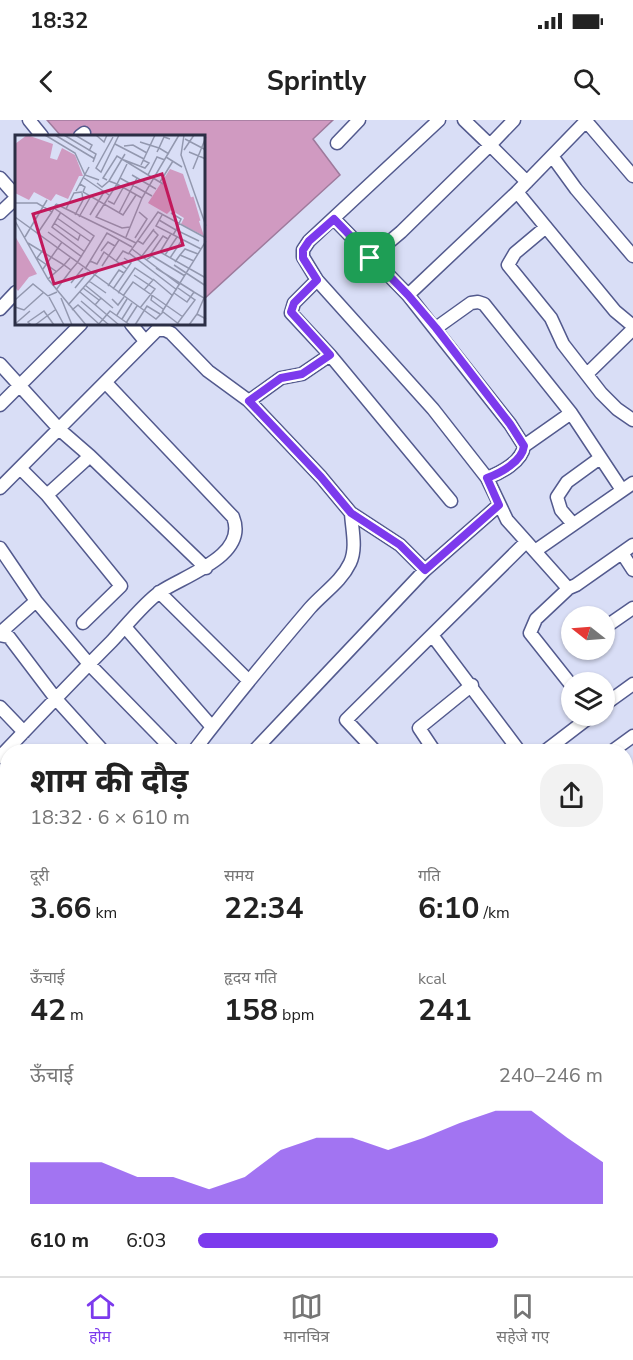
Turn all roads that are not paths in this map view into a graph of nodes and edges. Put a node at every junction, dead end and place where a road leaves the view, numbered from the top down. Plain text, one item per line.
1 (28, 120) edge
2 (359, 120) edge
3 (439, 120) edge
4 (464, 120) edge
5 (514, 120) edge
6 (586, 120) edge
7 (41, 135) edge
8 (337, 143) dead end
9 (490, 146) junction
10 (552, 156) junction
11 (633, 176) edge
12 (0, 178) edge
13 (527, 182) junction
14 (517, 192) junction
15 (15, 196) edge
16 (15, 198) edge
17 (0, 213) edge
18 (334, 219) junction
19 (546, 227) junction
20 (633, 256) edge
21 (370, 258) junction
22 (317, 280) junction
23 (15, 293) edge
24 (408, 295) junction
25 (0, 309) edge
26 (79, 326) edge
27 (133, 326) edge
28 (633, 327) edge
29 (436, 328) junction
30 (145, 341) junction
31 (330, 355) junction
32 (0, 364) edge
33 (587, 374) junction
34 (106, 383) junction
35 (19, 386) junction
36 (249, 401) junction
37 (0, 405) edge
38 (571, 413) junction
39 (633, 420) edge
40 (60, 430) junction
41 (524, 446) junction
42 (90, 456) junction
43 (600, 458) junction
44 (21, 469) junction
45 (487, 478) junction
46 (633, 483) edge
47 (0, 488) edge
48 (621, 490) junction
49 (46, 495) junction
50 (451, 501) dead end
51 (499, 505) junction
52 (351, 513) junction
53 (573, 524) junction
54 (633, 545) edge
55 (530, 547) junction
56 (0, 548) edge
57 (622, 553) junction
58 (206, 568) junction
59 (425, 570) junction
60 (633, 570) edge
61 (569, 588) junction
62 (159, 592) junction
63 (36, 601) junction
64 (633, 608) edge
65 (615, 620) edge
66 (83, 623) dead end
67 (125, 627) junction
68 (0, 634) edge
69 (432, 635) junction
70 (89, 664) junction
71 (561, 672) edge
72 (248, 680) junction
73 (633, 684) edge
74 (472, 685) junction
75 (615, 697) edge
76 (56, 699) junction
77 (0, 707) edge
78 (578, 726) edge
79 (212, 727) junction
80 (24, 732) junction
81 (12, 744) edge
82 (97, 744) edge
83 (168, 744) edge
84 (199, 744) edge
85 (261, 744) edge
86 (368, 744) edge
87 (430, 744) edge
88 (514, 744) edge
89 (554, 744) edge

1 - 7 street
2 - 8 street
3 - 18 street
4 - 9 street
5 - 9 street
6 - 10 street
6 - 11 street
9 - 13 street
9 - 21 street
10 - 13 street
10 - 20 street
12 - 15 street
13 - 14 street
14 - 19 street
14 - 24 street
16 - 17 street
18 - 21 street
18 - 22 street
19 - 28 street
19 - 33 street
21 - 24 street
22 - 31 street
22 - 45 street
23 - 25 street
24 - 29 street
26 - 35 street
27 - 30 street
28 - 33 street
29 - 38 street
29 - 41 street
30 - 34 street
30 - 36 street
31 - 36 street
31 - 50 street
32 - 35 street
33 - 39 street
34 - 40 street
34 - 58 street
35 - 37 street
35 - 40 street
36 - 52 street
38 - 41 street
38 - 43 street
40 - 42 street
40 - 44 street
41 - 45 street
42 - 49 street
42 - 58 street
43 - 48 street
43 - 53 street
44 - 47 street
44 - 49 street
45 - 51 street
46 - 48 street
48 - 53 street
49 - 66 street
51 - 55 street
51 - 59 street
52 - 59 street
52 - 72 street
53 - 55 street
54 - 57 street
55 - 61 street
55 - 69 street
56 - 63 street
57 - 60 street
57 - 61 street
58 - 62 street
59 - 85 street
61 - 71 street
62 - 67 street
62 - 72 street
63 - 68 street
63 - 70 street
64 - 65 street
67 - 70 street
67 - 79 street
68 - 76 street
69 - 74 street
69 - 86 street
70 - 76 street
70 - 83 street
72 - 79 street
73 - 75 street
74 - 87 street
74 - 88 street
76 - 80 street
76 - 82 street
77 - 80 street
78 - 89 street
79 - 84 street
80 - 81 street

